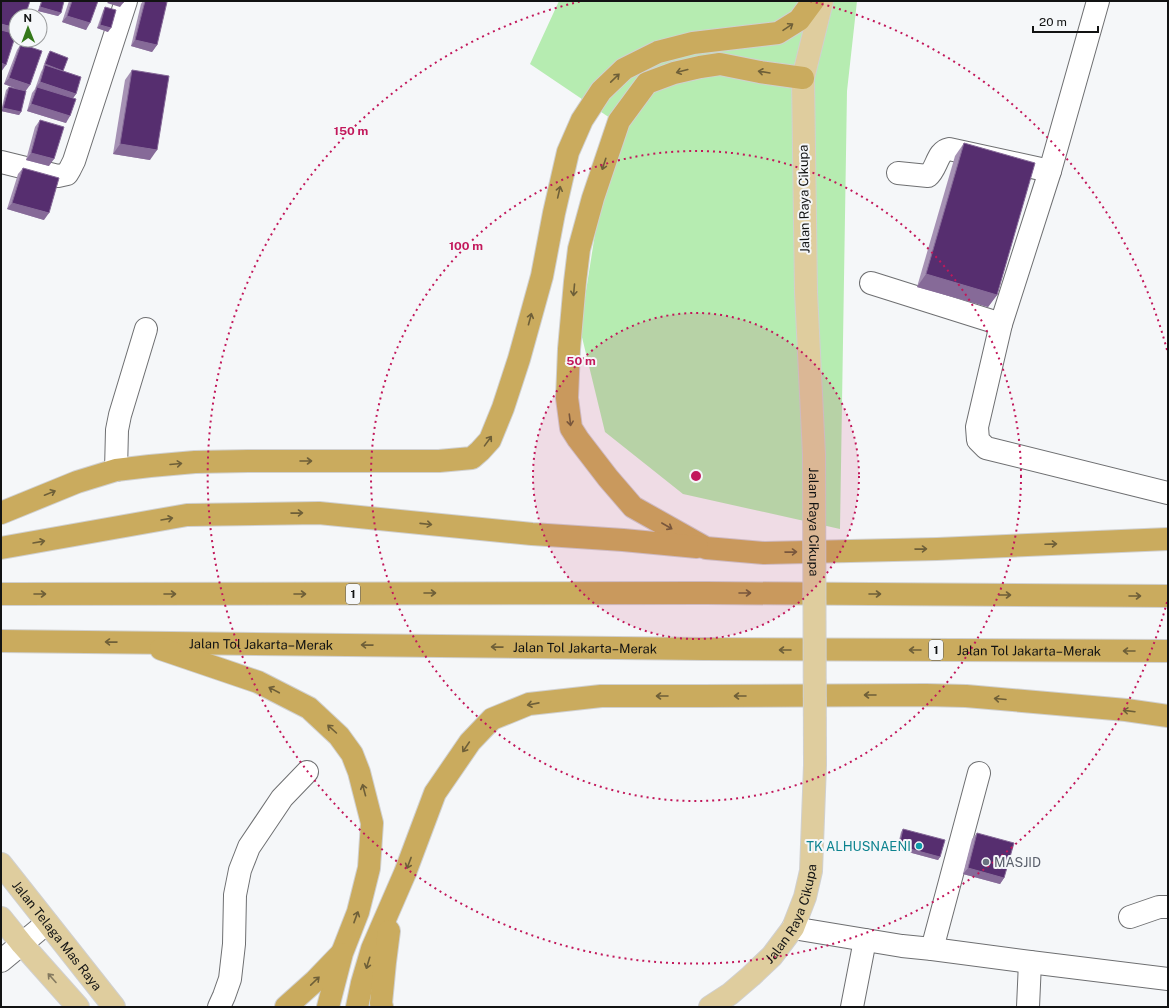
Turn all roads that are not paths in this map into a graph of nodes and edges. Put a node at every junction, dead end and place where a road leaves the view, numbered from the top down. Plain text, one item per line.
1 (126, 1) edge
2 (813, 1) edge
3 (822, 1) edge
4 (1098, 1) edge
5 (803, 78) junction
6 (1, 162) edge
7 (1050, 170) junction
8 (898, 173) dead end
9 (871, 283) dead end
10 (1001, 324) junction
11 (146, 329) dead end
12 (116, 470) junction
13 (1168, 493) edge
14 (1, 513) edge
15 (1168, 539) edge
16 (1, 548) edge
17 (706, 548) junction
18 (1, 594) edge
19 (1168, 596) edge
20 (1, 641) edge
21 (142, 642) junction
22 (1168, 652) edge
23 (1168, 716) edge
24 (307, 772) dead end
25 (979, 774) dead end
26 (1, 864) edge
27 (393, 900) junction
28 (1168, 907) edge
29 (1130, 917) dead end
30 (1, 918) edge
31 (47, 923) junction
32 (793, 928) junction
33 (865, 940) junction
34 (22, 944) junction
35 (932, 948) junction
36 (342, 953) junction
37 (1, 961) edge
38 (1030, 962) junction
39 (1168, 978) edge
40 (78, 1007) edge
41 (114, 1007) edge
42 (219, 1007) edge
43 (286, 1007) edge
44 (328, 1007) edge
45 (357, 1007) edge
46 (382, 1007) edge
47 (710, 1007) edge
48 (852, 1007) edge
49 (1028, 1007) edge

1 - 6 street
12 -> 2 highway
3 - 5 main road, Jalan Raya Cikupa
4 - 7 street
5 -> 17 highway
5 - 32 main road, Jalan Raya Cikupa, bridge
7 - 8 street
7 - 10 street
9 - 10 street
10 - 13 street
11 - 12 street
14 -> 12 highway
17 -> 15 highway
16 -> 17 highway
18 -> 19 highway, 1
21 -> 20 highway, Jalan Tol Jakarta–Merak / 1
22 -> 21 highway, Jalan Tol Jakarta–Merak / 1
36 -> 21 highway
23 -> 27 highway
24 - 42 street
25 - 35 street
26 - 31 main road, Jalan Telaga Mas Raya
27 -> 45 highway
27 - 46 highway
28 - 29 street
30 - 34 main road, Jalan Telaga Mas Raya
31 - 34 street
31 - 41 main road, Jalan Telaga Mas Raya
32 - 33 street
32 - 47 main road, Jalan Raya Cikupa
33 - 35 street
33 - 48 street
34 - 37 street
40 -> 34 main road, Jalan Telaga Mas Raya
35 - 38 street
43 -> 36 highway
36 - 44 highway
38 - 39 street
38 - 49 street

